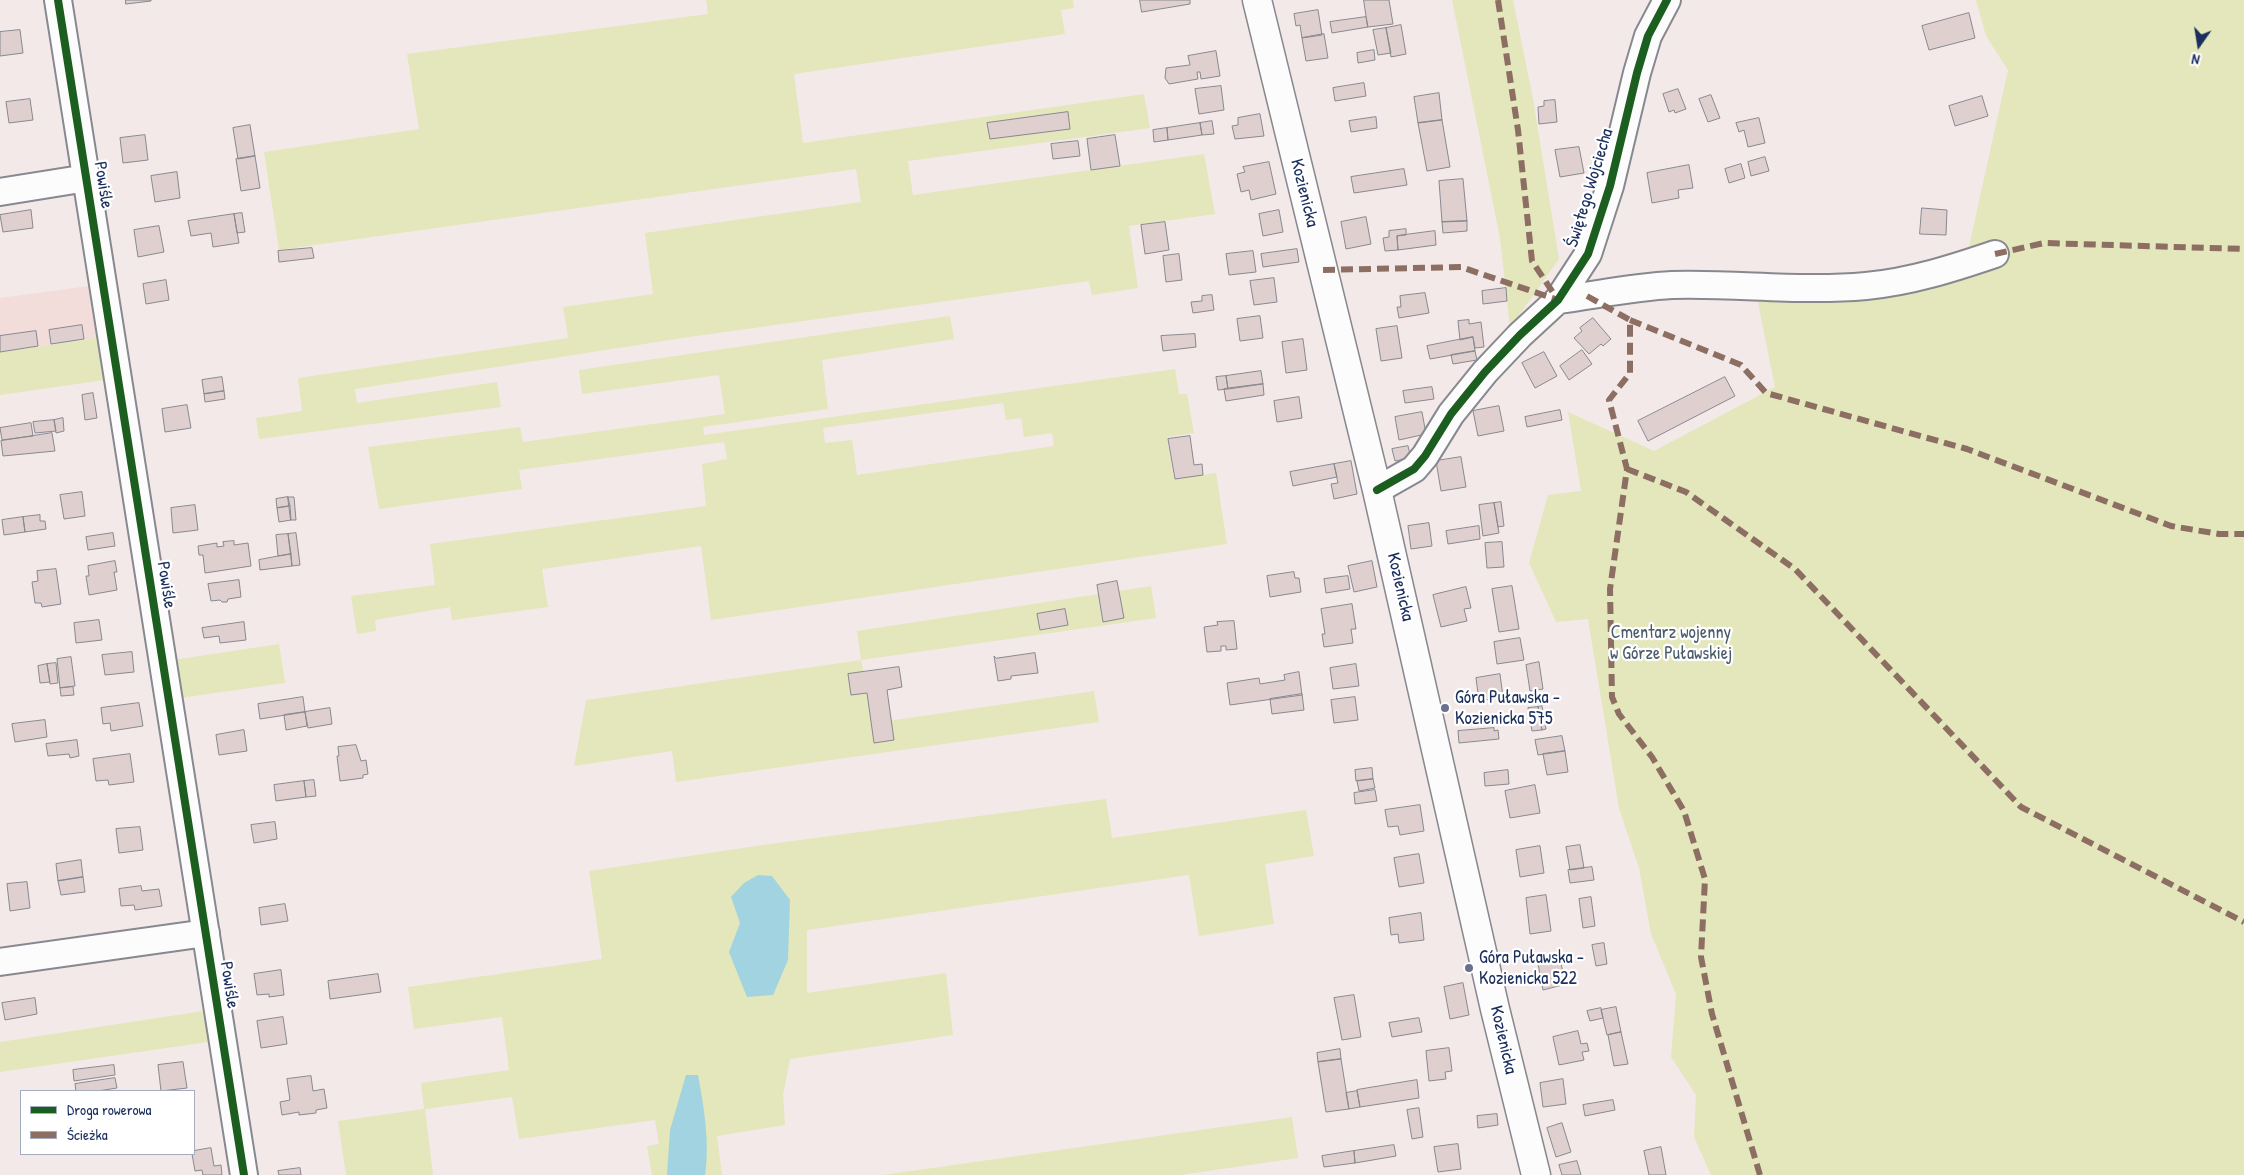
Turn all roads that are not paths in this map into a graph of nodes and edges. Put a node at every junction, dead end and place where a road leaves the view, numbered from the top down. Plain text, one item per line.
1 (58, 0) edge
2 (1257, 0) edge
3 (1667, 0) edge
4 (87, 178) junction
5 (0, 192) edge
6 (1995, 254) dead end
7 (1558, 300) junction
8 (1377, 490) junction
9 (206, 933) junction
10 (0, 962) edge
11 (244, 1175) edge
12 (1536, 1175) edge

1 - 4 street, Powiśle
2 - 8 main road, Kozienicka
3 - 7 street, Świętego Wojciecha
4 - 5 street
4 - 9 street, Powiśle
6 - 7 street
7 - 8 street, Świętego Wojciecha
8 - 12 main road, Kozienicka
9 - 10 street
9 - 11 street, Powiśle

